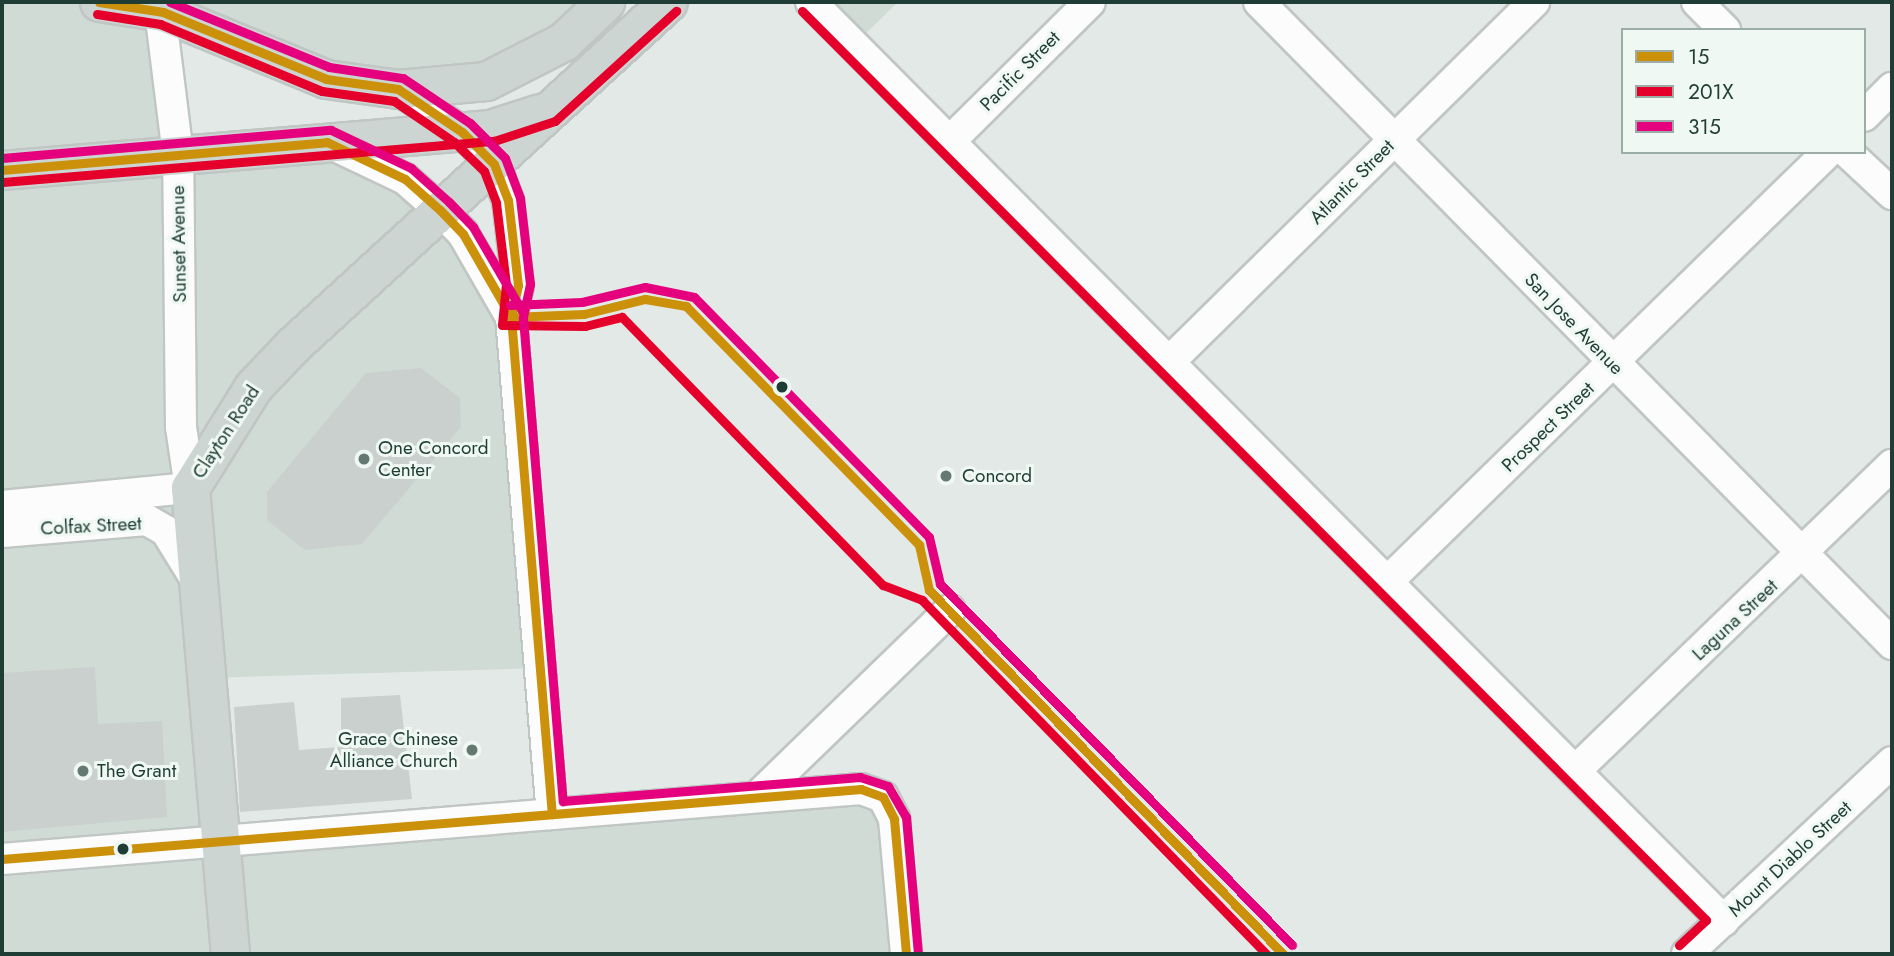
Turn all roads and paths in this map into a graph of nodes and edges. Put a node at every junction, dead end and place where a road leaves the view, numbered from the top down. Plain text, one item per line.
1 (99, 2) edge
2 (605, 2) edge
3 (668, 2) edge
4 (811, 2) edge
5 (1090, 2) edge
6 (1259, 2) edge
7 (1534, 2) edge
8 (1697, 2) edge
9 (161, 7) edge
10 (1723, 28) edge
11 (1892, 88) edge
12 (398, 89) junction
13 (548, 111) junction
14 (1866, 114) edge
15 (462, 132) junction
16 (950, 141) junction
17 (1394, 141) junction
18 (327, 142) junction
19 (1826, 154) edge
20 (1849, 154) edge
21 (178, 155) junction
22 (494, 164) junction
23 (2, 170) edge
24 (1892, 194) edge
25 (441, 211) junction
26 (512, 317) junction
27 (1169, 362) junction
28 (1613, 364) junction
29 (1892, 466) edge
30 (190, 488) junction
31 (2, 506) edge
32 (2, 532) edge
33 (1804, 556) junction
34 (195, 578) junction
35 (1387, 582) junction
36 (950, 610) dead end
37 (1892, 644) edge
38 (1892, 762) edge
39 (1575, 771) junction
40 (758, 796) junction
41 (552, 814) junction
42 (219, 842) junction
43 (2, 859) edge
44 (1724, 921) junction
45 (230, 954) edge
46 (906, 954) edge
47 (1687, 954) edge

1 - 9 main road
2 - 12 main road
3 - 13 main road, Clayton Road
4 - 16 street
5 - 16 street, Pacific Street
6 - 17 street, San Jose Avenue
7 - 17 street, Atlantic Street
8 - 10 street
9 - 12 main road
9 - 21 street, Sunset Avenue
11 - 14 street
12 - 15 street
13 - 15 main road
13 - 22 main road, Clayton Road
15 - 18 main road
15 - 22 street
16 - 27 street
17 - 27 street, Atlantic Street
17 - 28 street, San Jose Avenue
18 - 21 main road
18 - 25 street
19 - 28 street, Prospect Street
20 - 24 street
21 - 23 main road
21 - 30 street, Sunset Avenue
22 - 25 main road, Clayton Road
22 - 26 street
25 - 26 street
25 - 30 main road, Clayton Road
26 - 41 street
27 - 35 street
28 - 33 street, San Jose Avenue
28 - 35 street, Prospect Street
29 - 33 street, Laguna Street
30 - 31 street, Colfax Street
30 - 34 main road, Clayton Road
32 - 34 street, Colfax Street
33 - 37 street, San Jose Avenue
33 - 39 street, Laguna Street
34 - 42 main road, Clayton Road
35 - 39 street
36 - 40 street
38 - 44 street, Mount Diablo Street
39 - 44 street
40 - 41 street
40 - 46 street
41 - 42 street
42 - 43 street
42 - 45 main road, Clayton Road
44 - 47 street, Mount Diablo Street

